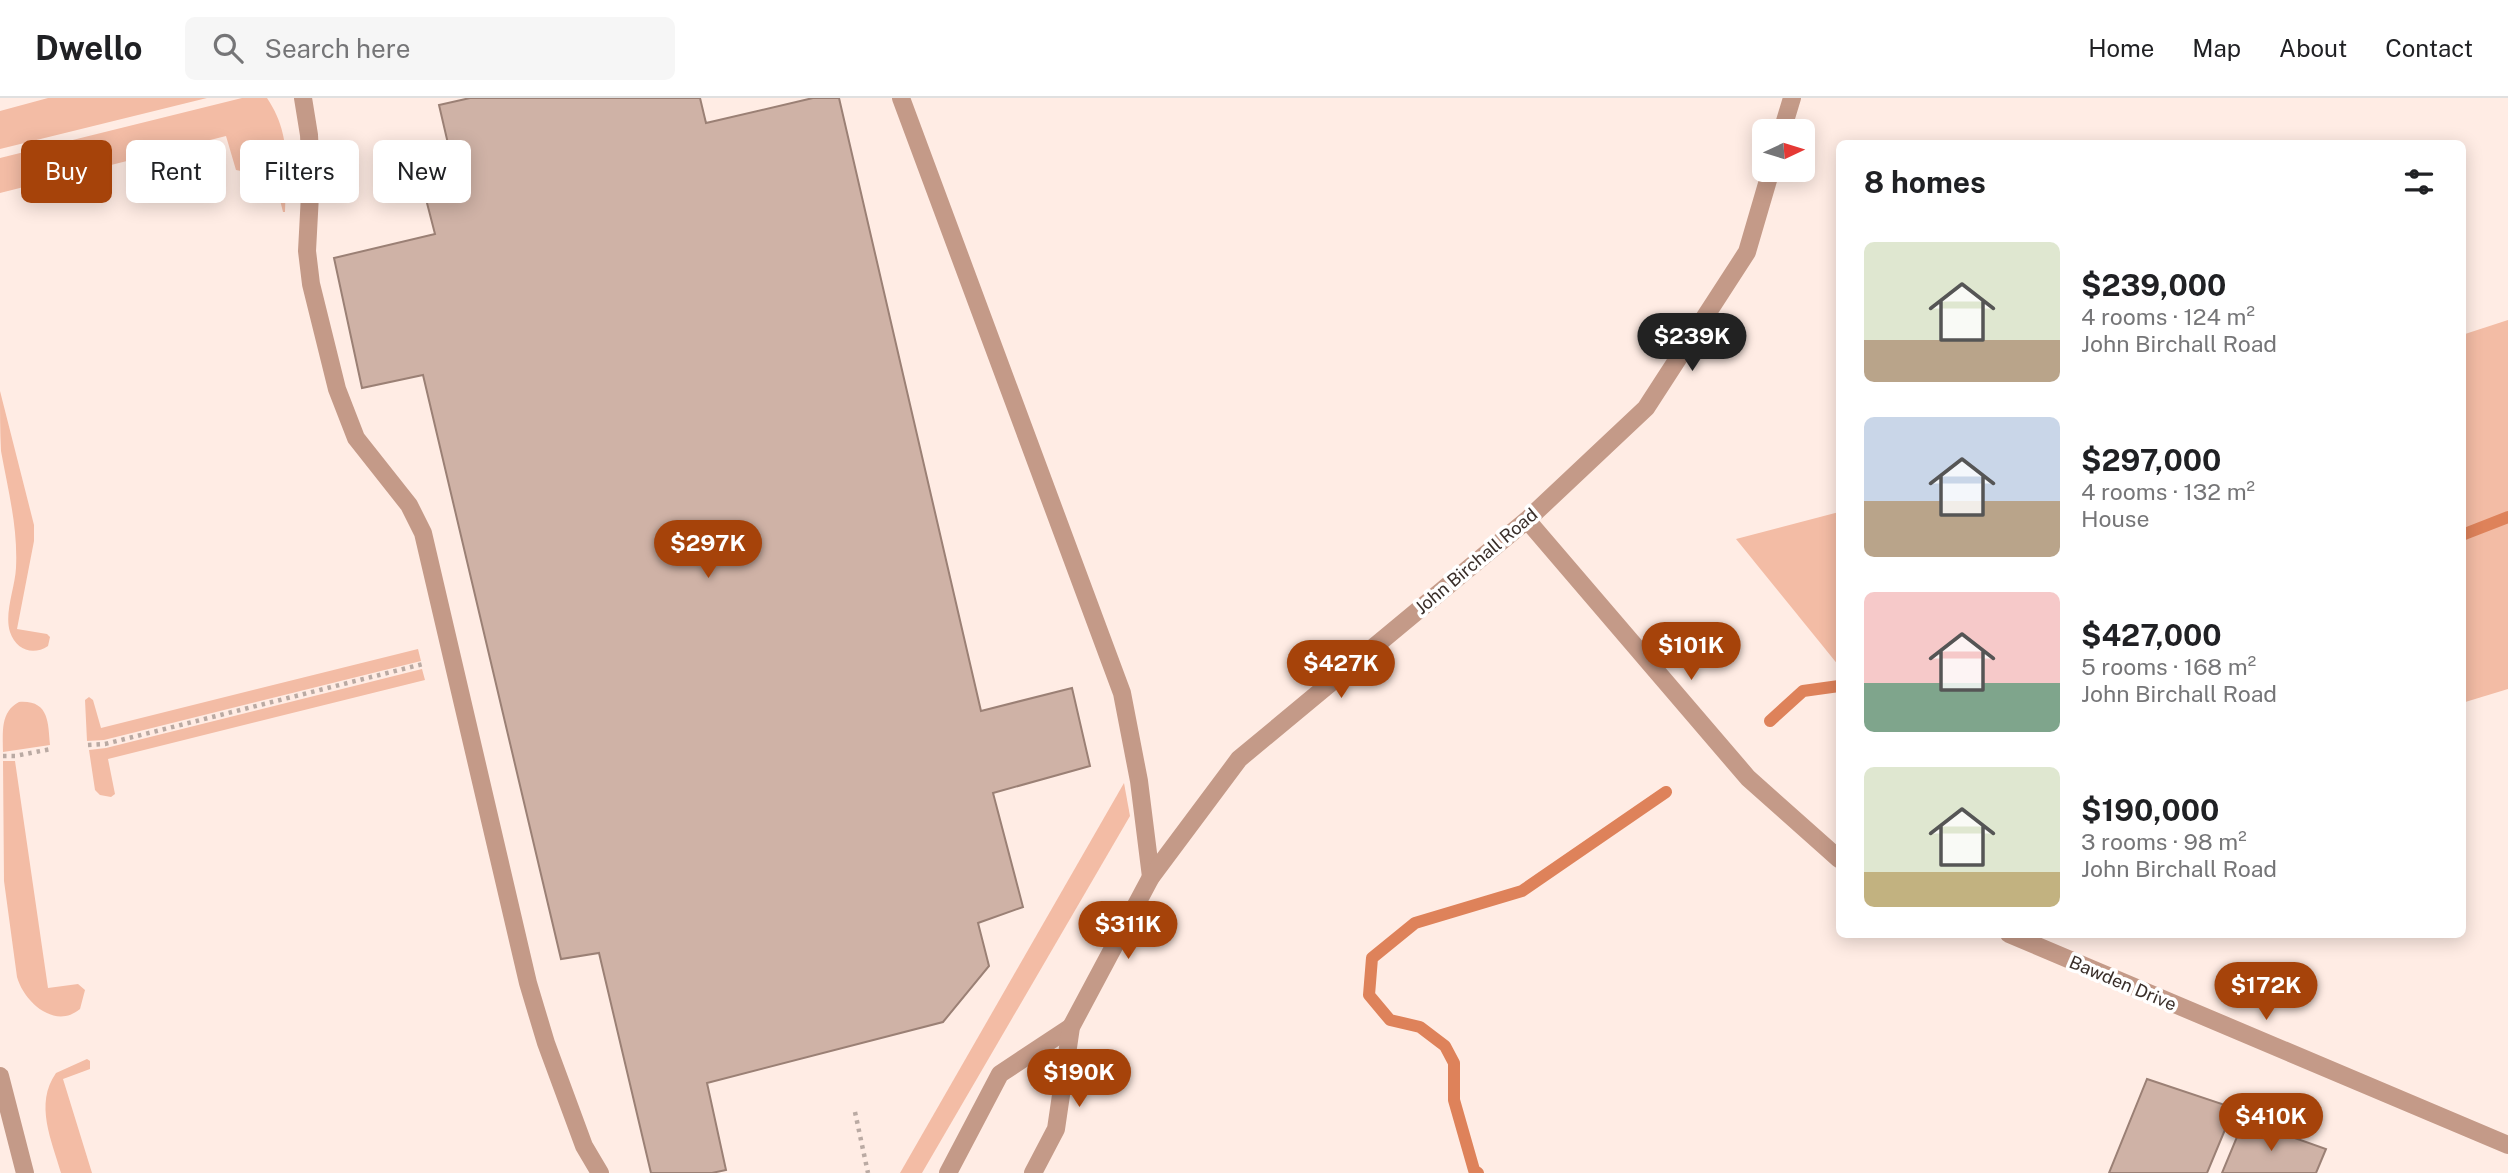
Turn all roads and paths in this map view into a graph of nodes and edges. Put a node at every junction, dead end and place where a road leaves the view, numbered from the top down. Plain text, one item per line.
1 (303, 98) edge
2 (901, 98) edge
3 (1792, 98) edge
4 (1786, 119) edge
5 (1767, 182) edge
6 (1527, 520) junction
7 (452, 657) junction
8 (88, 745) dead end
9 (51, 749) dead end
10 (3, 756) dead end
11 (1836, 856) edge
12 (1151, 877) junction
13 (2018, 938) edge
14 (1071, 1027) junction
15 (0, 1076) edge
16 (855, 1112) dead end
17 (2508, 1145) edge
18 (24, 1173) edge
19 (600, 1173) edge
20 (868, 1173) edge
21 (948, 1173) edge
22 (1033, 1173) edge

1 - 7 street
2 - 12 street
3 - 4 street
5 - 6 street, John Birchall Road
6 - 11 street
6 - 12 street, John Birchall Road
7 - 8 path
7 - 19 street
9 - 10 path
12 - 14 street, John Birchall Road
13 - 17 street, Bawden Drive
14 - 21 street, John Birchall Road
14 - 22 street, John Birchall Road
15 - 18 street
16 - 20 path

